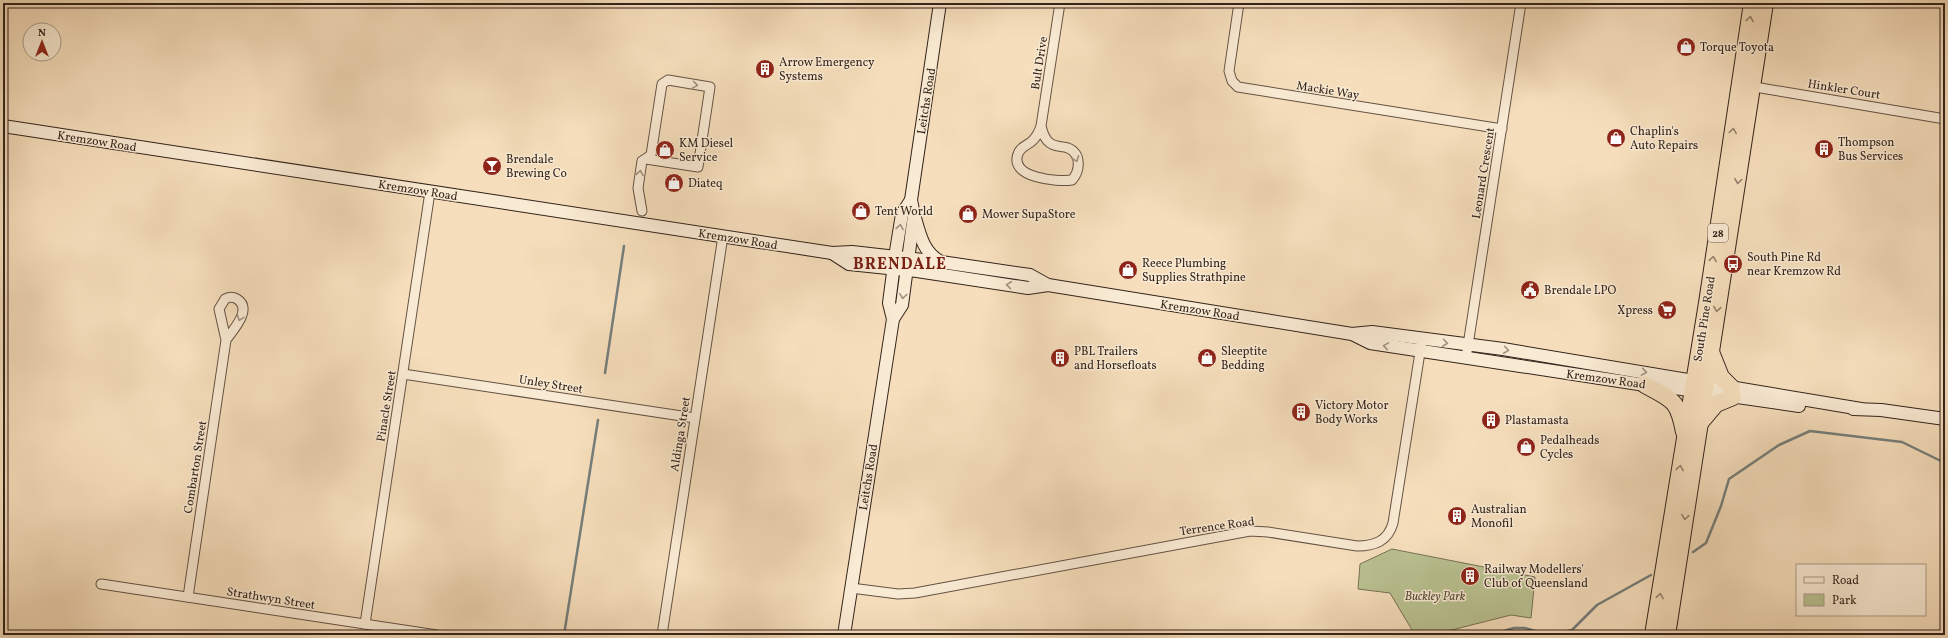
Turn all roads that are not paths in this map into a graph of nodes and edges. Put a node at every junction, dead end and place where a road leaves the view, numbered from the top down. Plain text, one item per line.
1 (940, 3) edge
2 (1060, 3) edge
3 (1239, 3) edge
4 (1522, 3) edge
5 (1752, 3) edge
6 (1765, 3) edge
7 (1745, 86) junction
8 (1945, 119) edge
9 (3, 126) edge
10 (1042, 126) junction
11 (1502, 129) junction
12 (646, 159) junction
13 (430, 192) junction
14 (911, 200) junction
15 (642, 211) dead end
16 (914, 215) junction
17 (722, 236) junction
18 (941, 262) junction
19 (901, 264) junction
20 (1048, 285) junction
21 (226, 340) dead end
22 (1422, 345) junction
23 (1467, 352) junction
24 (1710, 352) junction
25 (403, 374) junction
26 (1645, 386) junction
27 (1699, 387) junction
28 (1732, 393) junction
29 (695, 418) junction
30 (1945, 419) edge
31 (1700, 424) junction
32 (1685, 436) junction
33 (101, 584) dead end
34 (851, 588) junction
35 (188, 597) junction
36 (365, 624) junction
37 (438, 635) edge
38 (662, 635) edge
39 (844, 635) edge
40 (1653, 635) edge
41 (1667, 635) edge

1 - 14 street, Leitchs Road
2 - 10 street, Bult Drive
3 - 11 street, Mackie Way
4 - 11 street, Leonard Crescent
7 -> 5 highway, South Pine Road / 28
6 - 7 highway, South Pine Road / 28
7 - 8 street, Hinkler Court
7 -> 24 highway, South Pine Road / 28
27 -> 7 highway, South Pine Road / 28
9 - 13 street, Kremzow Road
10 -> 10 street
11 - 23 street, Leonard Crescent
12 -> 12 street
15 -> 12 street
13 - 17 street, Kremzow Road
13 - 25 street, Pinacle Street
14 - 16 street, Leitchs Road
19 -> 14 street, Leitchs Road
16 - 18 street
16 - 19 street, Leitchs Road
17 - 19 street, Kremzow Road
17 - 29 street, Aldinga Street
18 - 19 street, Kremzow Road
18 - 20 street, Kremzow Road
20 -> 19 street, Kremzow Road
19 - 34 street, Leitchs Road
20 - 22 street, Kremzow Road
21 - 35 street, Combarton Street
22 - 23 street, Kremzow Road
22 - 34 street, Terrence Road
23 - 26 street, Kremzow Road
23 -> 27 street, Kremzow Road
24 - 27 highway, South Pine Road / 28
24 - 28 highway
25 - 29 street, Unley Street
25 - 36 street, Pinacle Street
26 - 27 street, Kremzow Road
26 - 32 highway
27 - 28 street, Kremzow Road
27 - 31 highway, South Pine Road / 28
27 - 32 highway, South Pine Road / 28
28 - 30 street, Kremzow Road
28 - 31 highway
29 - 38 street, Aldinga Street
31 -> 41 highway, South Pine Road / 28
40 -> 32 highway, South Pine Road / 28
33 - 35 street, Strathwyn Street
34 - 39 street, Leitchs Road
35 - 36 street, Strathwyn Street
36 - 37 street, Strathwyn Street

